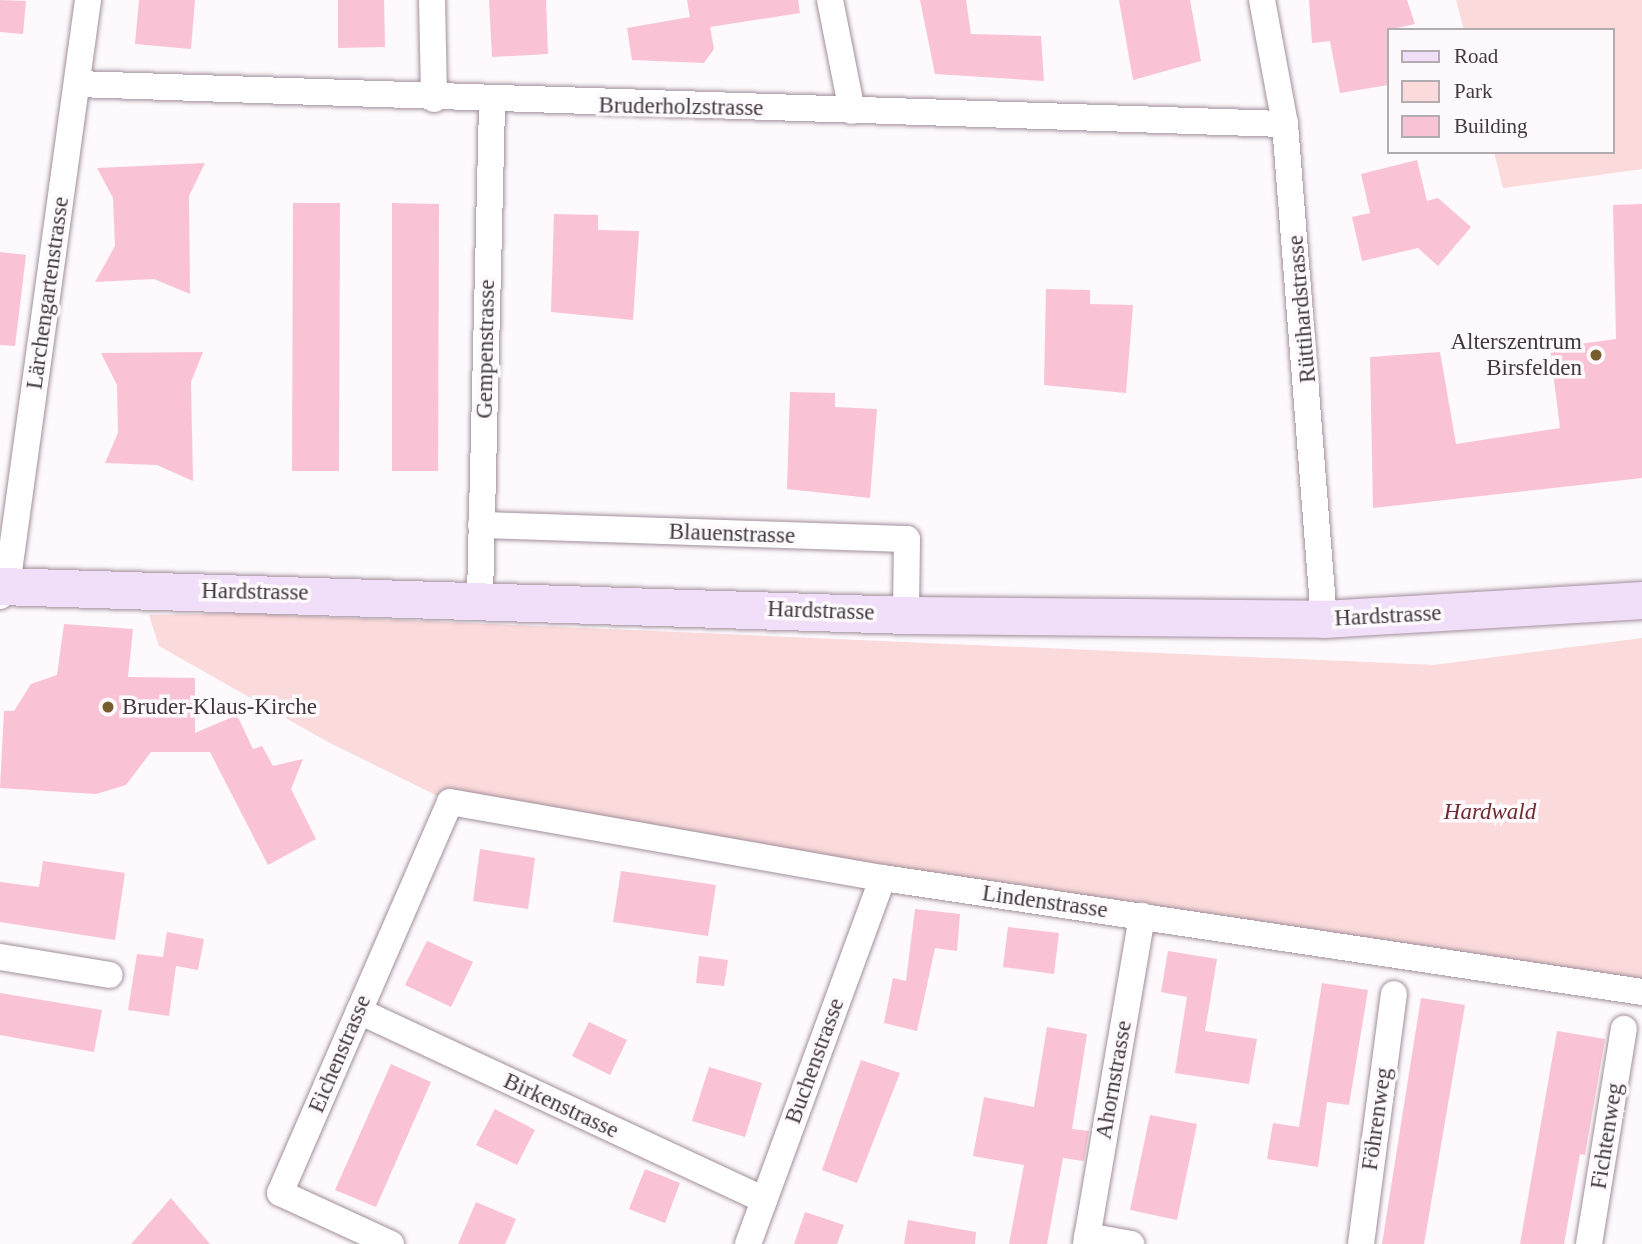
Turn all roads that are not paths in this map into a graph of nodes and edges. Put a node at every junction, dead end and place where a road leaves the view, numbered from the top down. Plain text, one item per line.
1 (88, 0) edge
2 (432, 0) edge
3 (830, 0) edge
4 (1262, 0) edge
5 (77, 84) junction
6 (434, 99) junction
7 (492, 102) junction
8 (852, 111) junction
9 (1285, 124) junction
10 (481, 525) junction
11 (2, 589) edge
12 (480, 597) junction
13 (1642, 600) edge
14 (906, 615) junction
15 (1324, 619) junction
16 (450, 802) joint
17 (883, 878) junction
18 (1142, 916) junction
19 (0, 957) edge
20 (110, 975) dead end
21 (1642, 992) edge
22 (1394, 994) dead end
23 (359, 1011) junction
24 (1624, 1029) dead end
25 (764, 1200) junction
26 (1087, 1240) edge
27 (391, 1244) edge
28 (748, 1244) edge
29 (1131, 1244) edge
30 (1361, 1244) edge
31 (1589, 1244) edge

1 - 5 street, Lärchengartenstrasse
2 - 6 street
3 - 8 street
4 - 9 street, Rüttihardstrasse
5 - 6 street, Bruderholzstrasse
5 - 11 street, Lärchengartenstrasse
6 - 7 street, Bruderholzstrasse
7 - 8 street, Bruderholzstrasse
7 - 10 street, Gempenstrasse
8 - 9 street, Bruderholzstrasse
9 - 15 street, Rüttihardstrasse
10 - 12 street, Gempenstrasse
10 - 14 street, Blauenstrasse
11 - 12 street, Hardstrasse
12 - 14 street, Hardstrasse
13 - 15 street, Hardstrasse
14 - 15 street, Hardstrasse
16 - 17 street, Lindenstrasse
16 - 23 street, Eichenstrasse
17 - 18 street, Lindenstrasse
17 - 25 street, Buchenstrasse
18 - 21 street, Lindenstrasse
18 - 26 street, Ahornstrasse
19 - 20 street
22 - 30 street, Föhrenweg
23 - 25 street, Birkenstrasse
23 - 27 street, Eichenstrasse
24 - 31 street, Fichtenweg
25 - 28 street, Buchenstrasse
26 - 29 street

